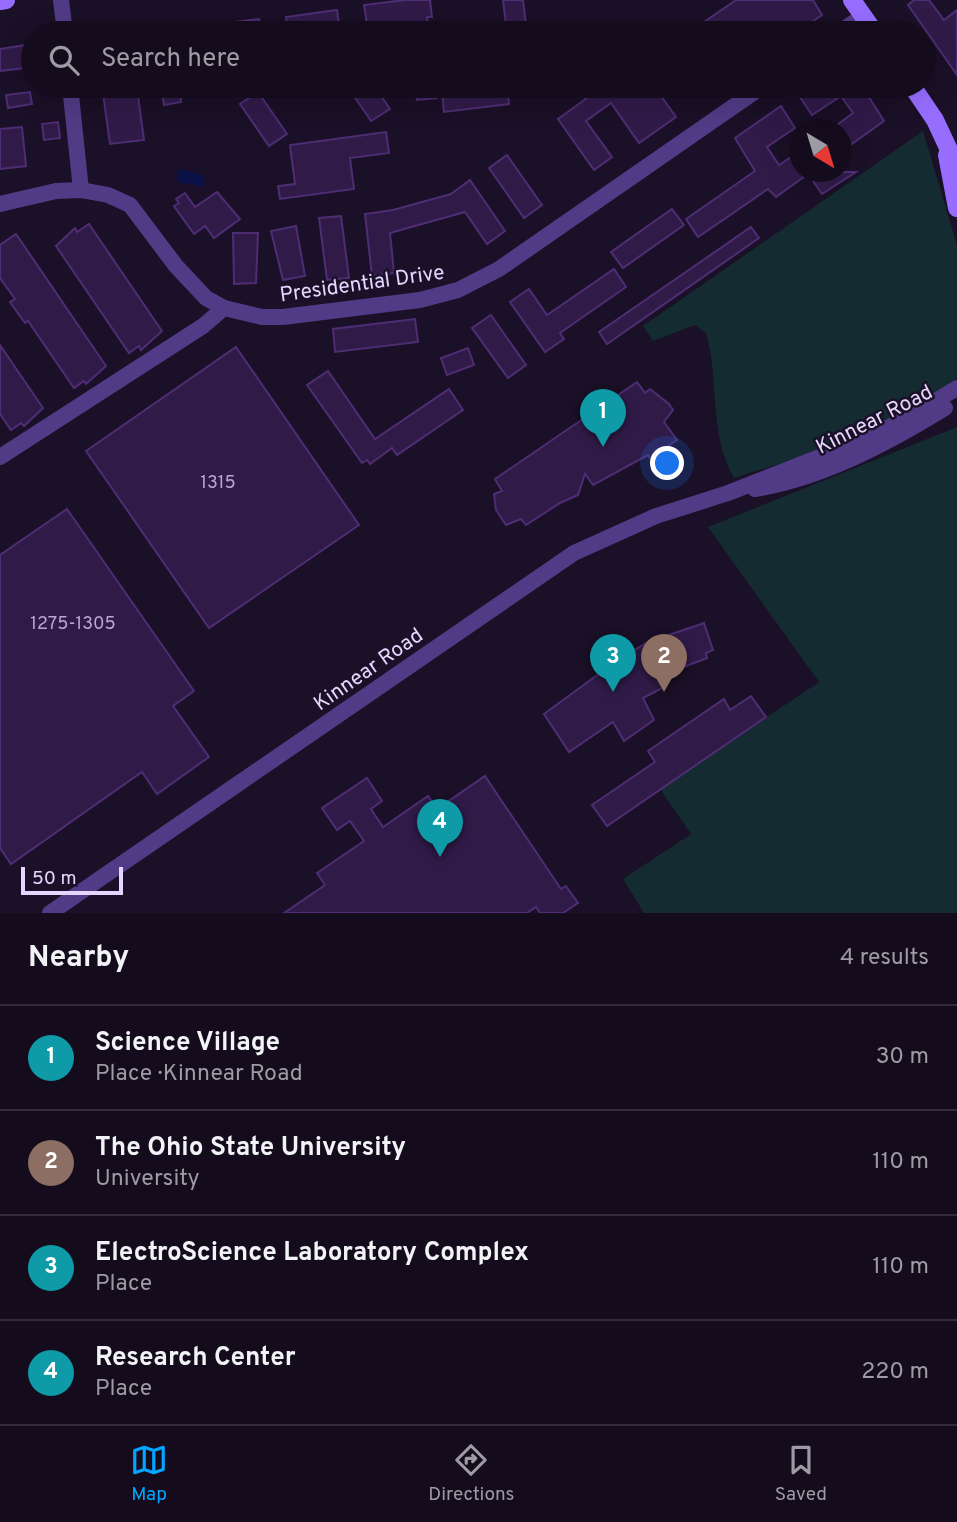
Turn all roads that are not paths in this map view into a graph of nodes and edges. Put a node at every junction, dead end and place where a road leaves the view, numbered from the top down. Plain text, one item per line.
1 (6, 0) edge
2 (61, 0) edge
3 (852, 0) edge
4 (0, 1) edge
5 (863, 16) junction
6 (64, 21) edge
7 (856, 21) edge
8 (867, 21) edge
9 (71, 98) edge
10 (746, 98) edge
11 (919, 98) edge
12 (945, 141) junction
13 (957, 167) edge
14 (81, 190) junction
15 (0, 204) edge
16 (957, 208) edge
17 (224, 308) junction
18 (957, 388) edge
19 (957, 401) edge
20 (0, 457) edge
21 (728, 493) junction
22 (50, 913) edge

1 - 4 street
2 - 6 street
3 - 5 street
5 - 7 street
5 - 8 street
9 - 14 street
10 - 17 street, Presidential Drive
11 - 12 street
12 - 13 street
12 - 16 street
14 - 15 street, Presidential Drive
14 - 17 street, Presidential Drive
17 - 20 street
18 - 21 street, Kinnear Road
19 - 21 street, Kinnear Road
21 - 22 street, Kinnear Road

